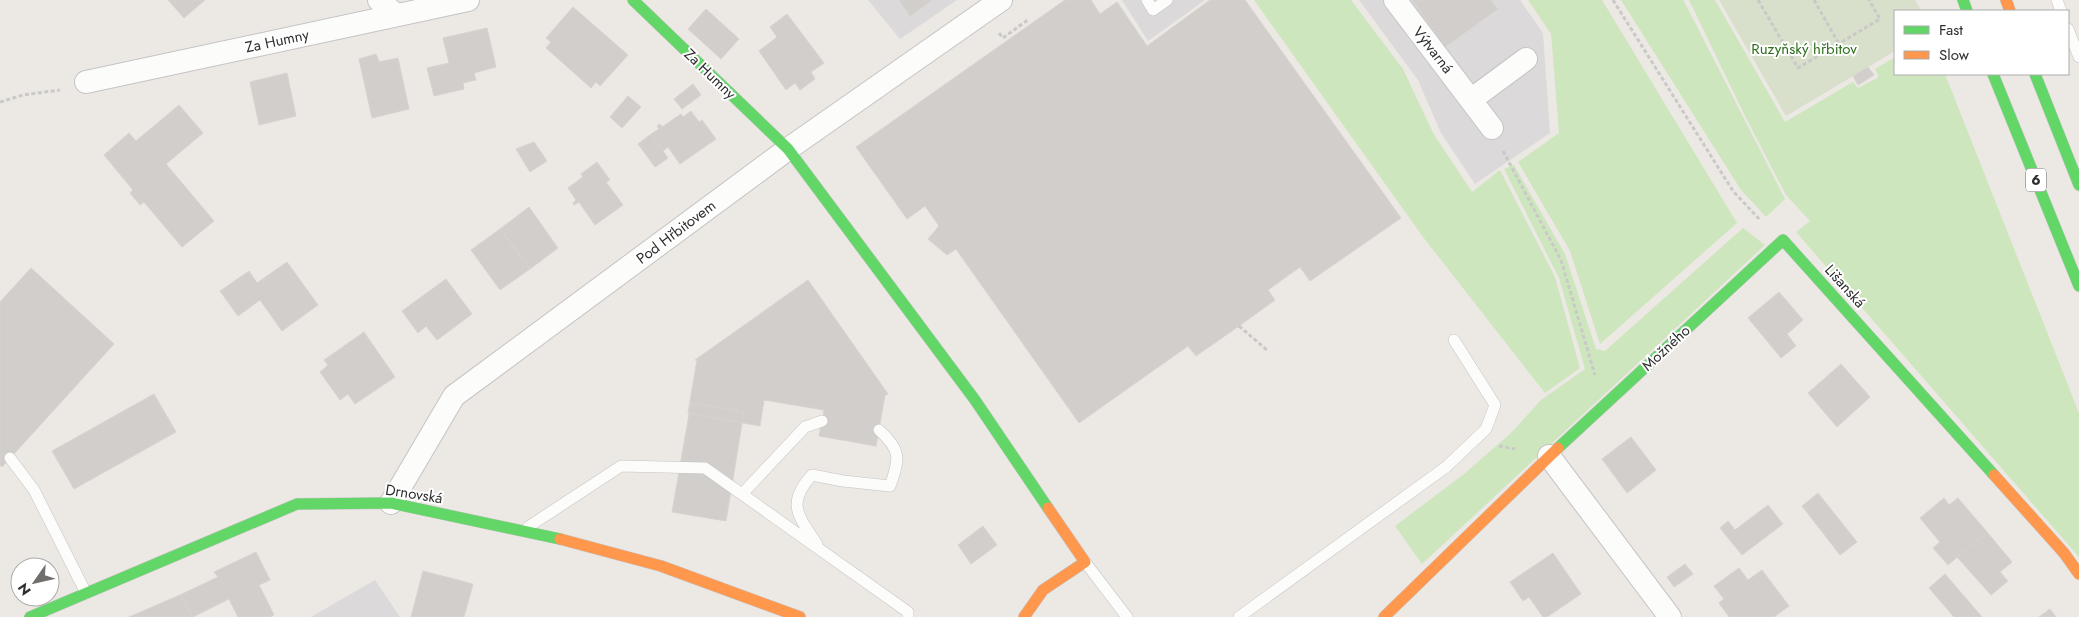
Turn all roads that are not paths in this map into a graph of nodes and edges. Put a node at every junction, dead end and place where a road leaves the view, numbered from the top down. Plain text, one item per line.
1 (379, 0) edge
2 (468, 0) edge
3 (633, 0) edge
4 (1001, 0) edge
5 (1147, 0) edge
6 (1167, 0) edge
7 (1395, 0) edge
8 (396, 15) junction
9 (2069, 32) edge
10 (2079, 57) edge
11 (1526, 59) dead end
12 (1993, 75) edge
13 (2035, 75) edge
14 (86, 82) dead end
15 (1472, 99) junction
16 (1492, 128) road end
17 (788, 149) junction
18 (2079, 185) edge
19 (1783, 240) joint
20 (2079, 286) edge
21 (1454, 340) dead end
22 (822, 421) dead end
23 (879, 430) dead end
24 (1549, 456) junction
25 (10, 458) dead end
26 (742, 494) junction
27 (392, 503) junction
28 (524, 530) junction
29 (821, 550) junction
30 (1085, 562) junction
31 (2079, 574) edge
32 (86, 593) junction
33 (30, 617) edge
34 (800, 617) edge
35 (908, 617) edge
36 (1024, 617) edge
37 (1127, 617) edge
38 (1239, 617) edge
39 (1384, 617) edge
40 (1670, 617) edge

1 - 8 street
2 - 8 street, Za Humny
3 - 17 street, Za Humny
4 - 17 street, Pod Hřbitovem
5 - 6 lane
7 - 15 street, Výtvarná
8 - 14 street, Za Humny
9 - 10 lane
11 - 15 street
12 - 20 street, 6
13 - 18 street
15 - 16 street, Výtvarná
17 - 27 street, Pod Hřbitovem
17 - 30 street, Za Humny
19 - 24 street, Možného
19 - 31 street, Lišanská
21 - 38 lane
22 - 26 lane
23 - 29 lane
24 - 39 street, Možného
24 - 40 street
25 - 32 lane
26 - 28 lane
26 - 29 lane
27 - 28 street, Drnovská
27 - 32 street, Drnovská
28 - 34 street, Drnovská
29 - 35 lane
30 - 36 street
30 - 37 lane
32 - 33 street, Drnovská

